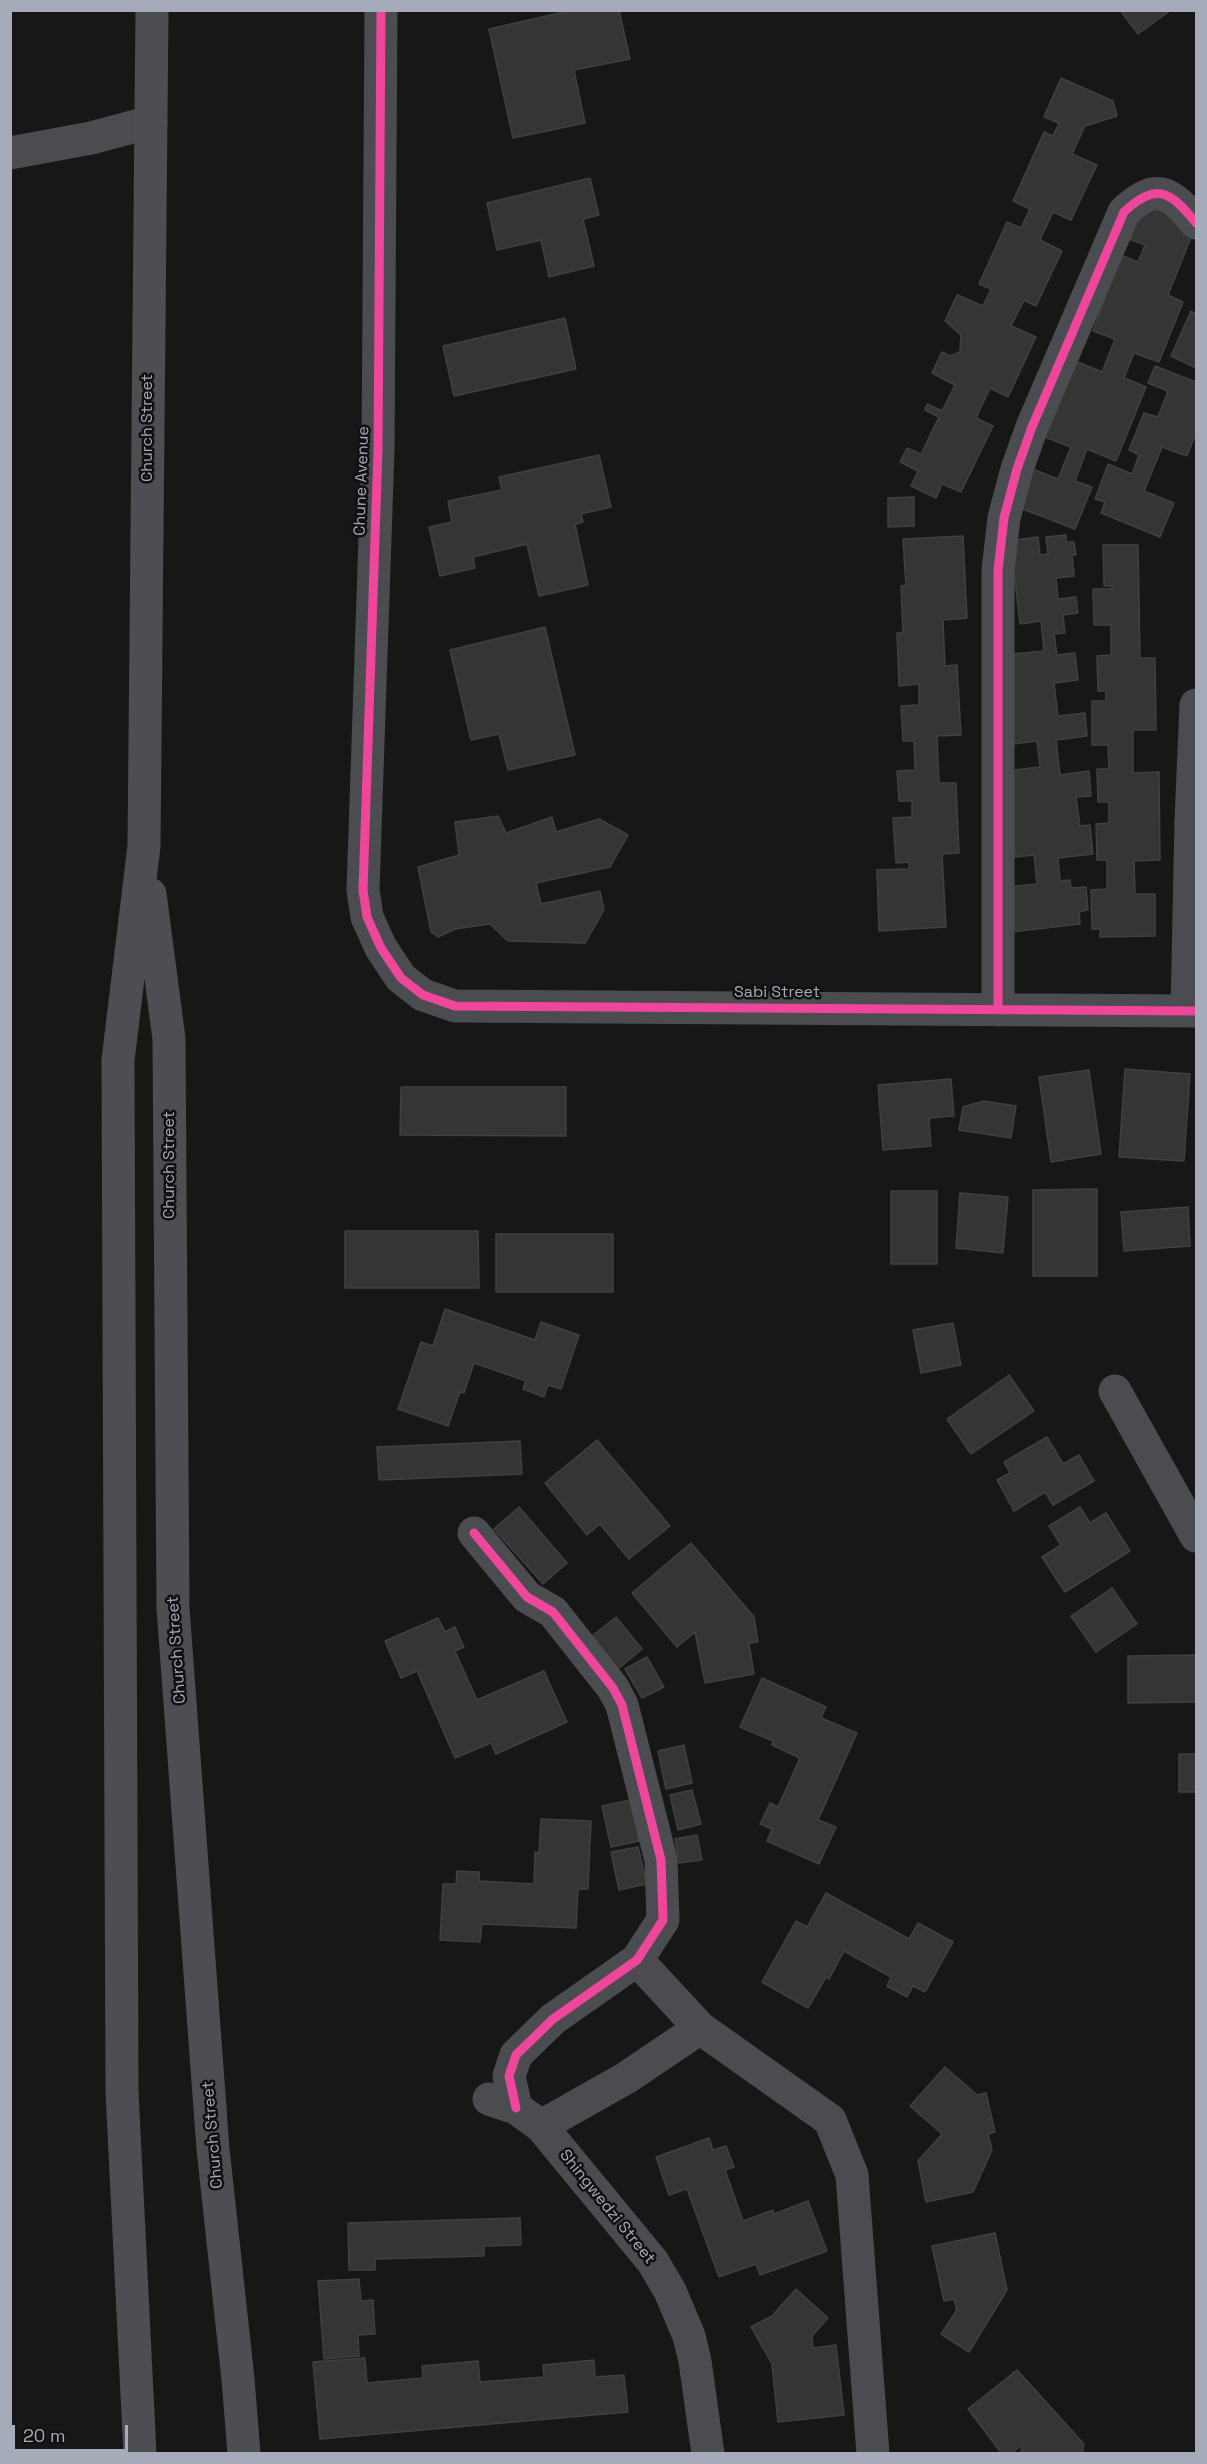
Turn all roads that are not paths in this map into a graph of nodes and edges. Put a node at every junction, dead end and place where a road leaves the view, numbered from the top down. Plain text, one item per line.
1 (152, 10) edge
2 (381, 10) edge
3 (151, 122) junction
4 (10, 153) edge
5 (1197, 223) edge
6 (1197, 705) edge
7 (144, 846) junction
8 (381, 948) joint
9 (998, 1010) junction
10 (1192, 1011) edge
11 (1115, 1391) dead end
12 (474, 1533) dead end
13 (1197, 1536) edge
14 (637, 1960) junction
15 (700, 2028) junction
16 (515, 2111) junction
17 (140, 2454) edge
18 (244, 2454) edge
19 (708, 2454) edge
20 (873, 2454) edge

1 - 3 main road, Church Street
2 - 8 street, Chune Avenue
3 - 4 street
3 - 7 main road, Church Street
5 - 9 street
6 - 10 street
7 - 17 main road, Church Street
7 - 18 main road, Church Street
8 - 9 street, Sabi Street
9 - 10 street, Sabi Street
11 - 13 street
12 - 14 street
14 - 15 street
14 - 16 street
15 - 16 street
15 - 20 street
16 - 19 street, Shingwedzi Street

